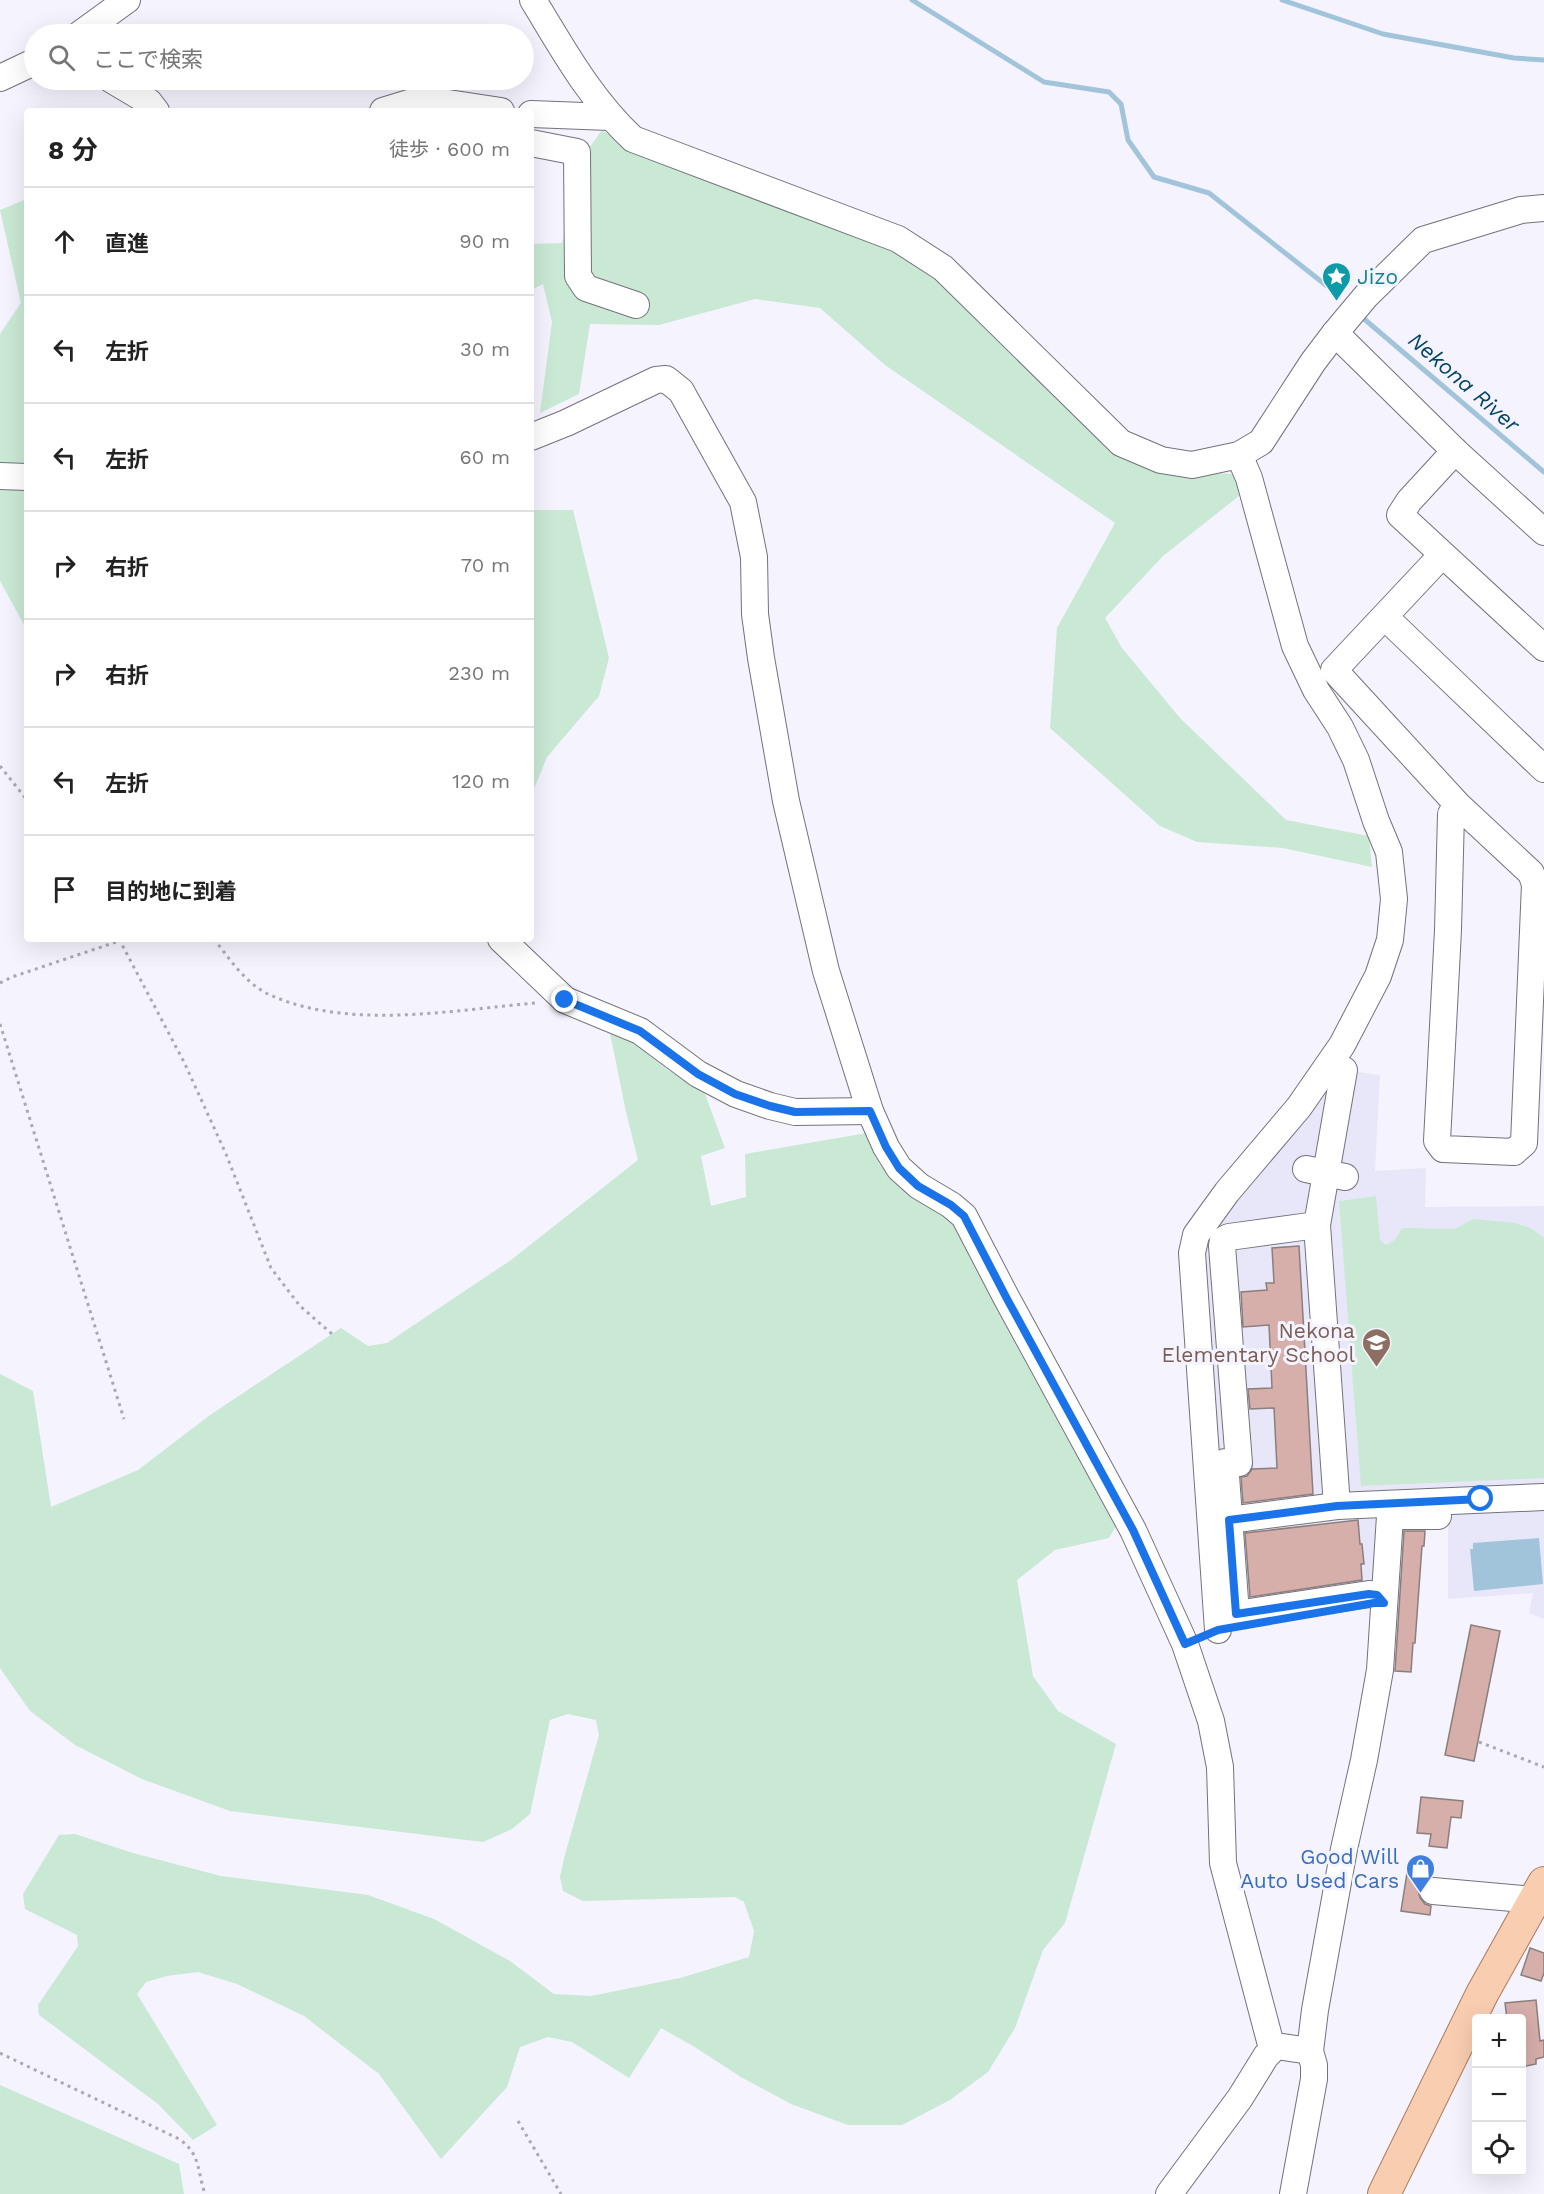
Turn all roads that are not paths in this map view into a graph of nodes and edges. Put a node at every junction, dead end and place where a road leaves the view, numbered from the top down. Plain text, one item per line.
1 (127, 0) edge
2 (533, 0) edge
3 (94, 24) edge
4 (24, 67) edge
5 (0, 78) edge
6 (129, 90) edge
7 (154, 108) edge
8 (399, 108) edge
9 (481, 108) edge
10 (534, 114) edge
11 (610, 117) junction
12 (534, 144) edge
13 (1544, 208) edge
14 (636, 305) dead end
15 (1335, 333) junction
16 (534, 436) edge
17 (1455, 451) junction
18 (1239, 455) junction
19 (0, 476) edge
20 (24, 477) edge
21 (1544, 532) edge
22 (1442, 555) junction
23 (1385, 617) junction
24 (1544, 648) edge
25 (1544, 769) edge
26 (1458, 805) junction
27 (504, 942) edge
28 (1537, 988) edge
29 (1344, 1070) dead end
30 (870, 1111) junction
31 (1317, 1226) junction
32 (1544, 1497) edge
33 (1337, 1506) junction
34 (1438, 1516) dead end
35 (1229, 1520) junction
36 (1384, 1603) junction
37 (1218, 1630) junction
38 (1185, 1644) junction
39 (1433, 1891) dead end
40 (1539, 1892) edge
41 (1276, 2046) junction
42 (1310, 2051) junction
43 (1169, 2194) edge
44 (1293, 2194) edge
45 (1384, 2194) edge

1 - 3 street
2 - 11 street
4 - 5 street
6 - 7 street
8 - 9 street
10 - 11 street
11 - 18 street
12 - 14 street
13 - 15 street
15 - 17 street
15 - 18 street
16 - 30 street
17 - 21 street
17 - 22 street
18 - 37 street
19 - 20 street
22 - 23 street
22 - 24 street
23 - 25 street
23 - 26 street
26 - 28 street
26 - 28 street
27 - 30 street
29 - 31 street
30 - 38 street
31 - 33 street
31 - 35 street
32 - 33 street
33 - 35 street
34 - 36 street
35 - 36 street
36 - 37 street
36 - 42 street
37 - 38 street
38 - 41 street
39 - 40 street
40 - 45 main road
41 - 42 street
41 - 43 street
42 - 44 street

